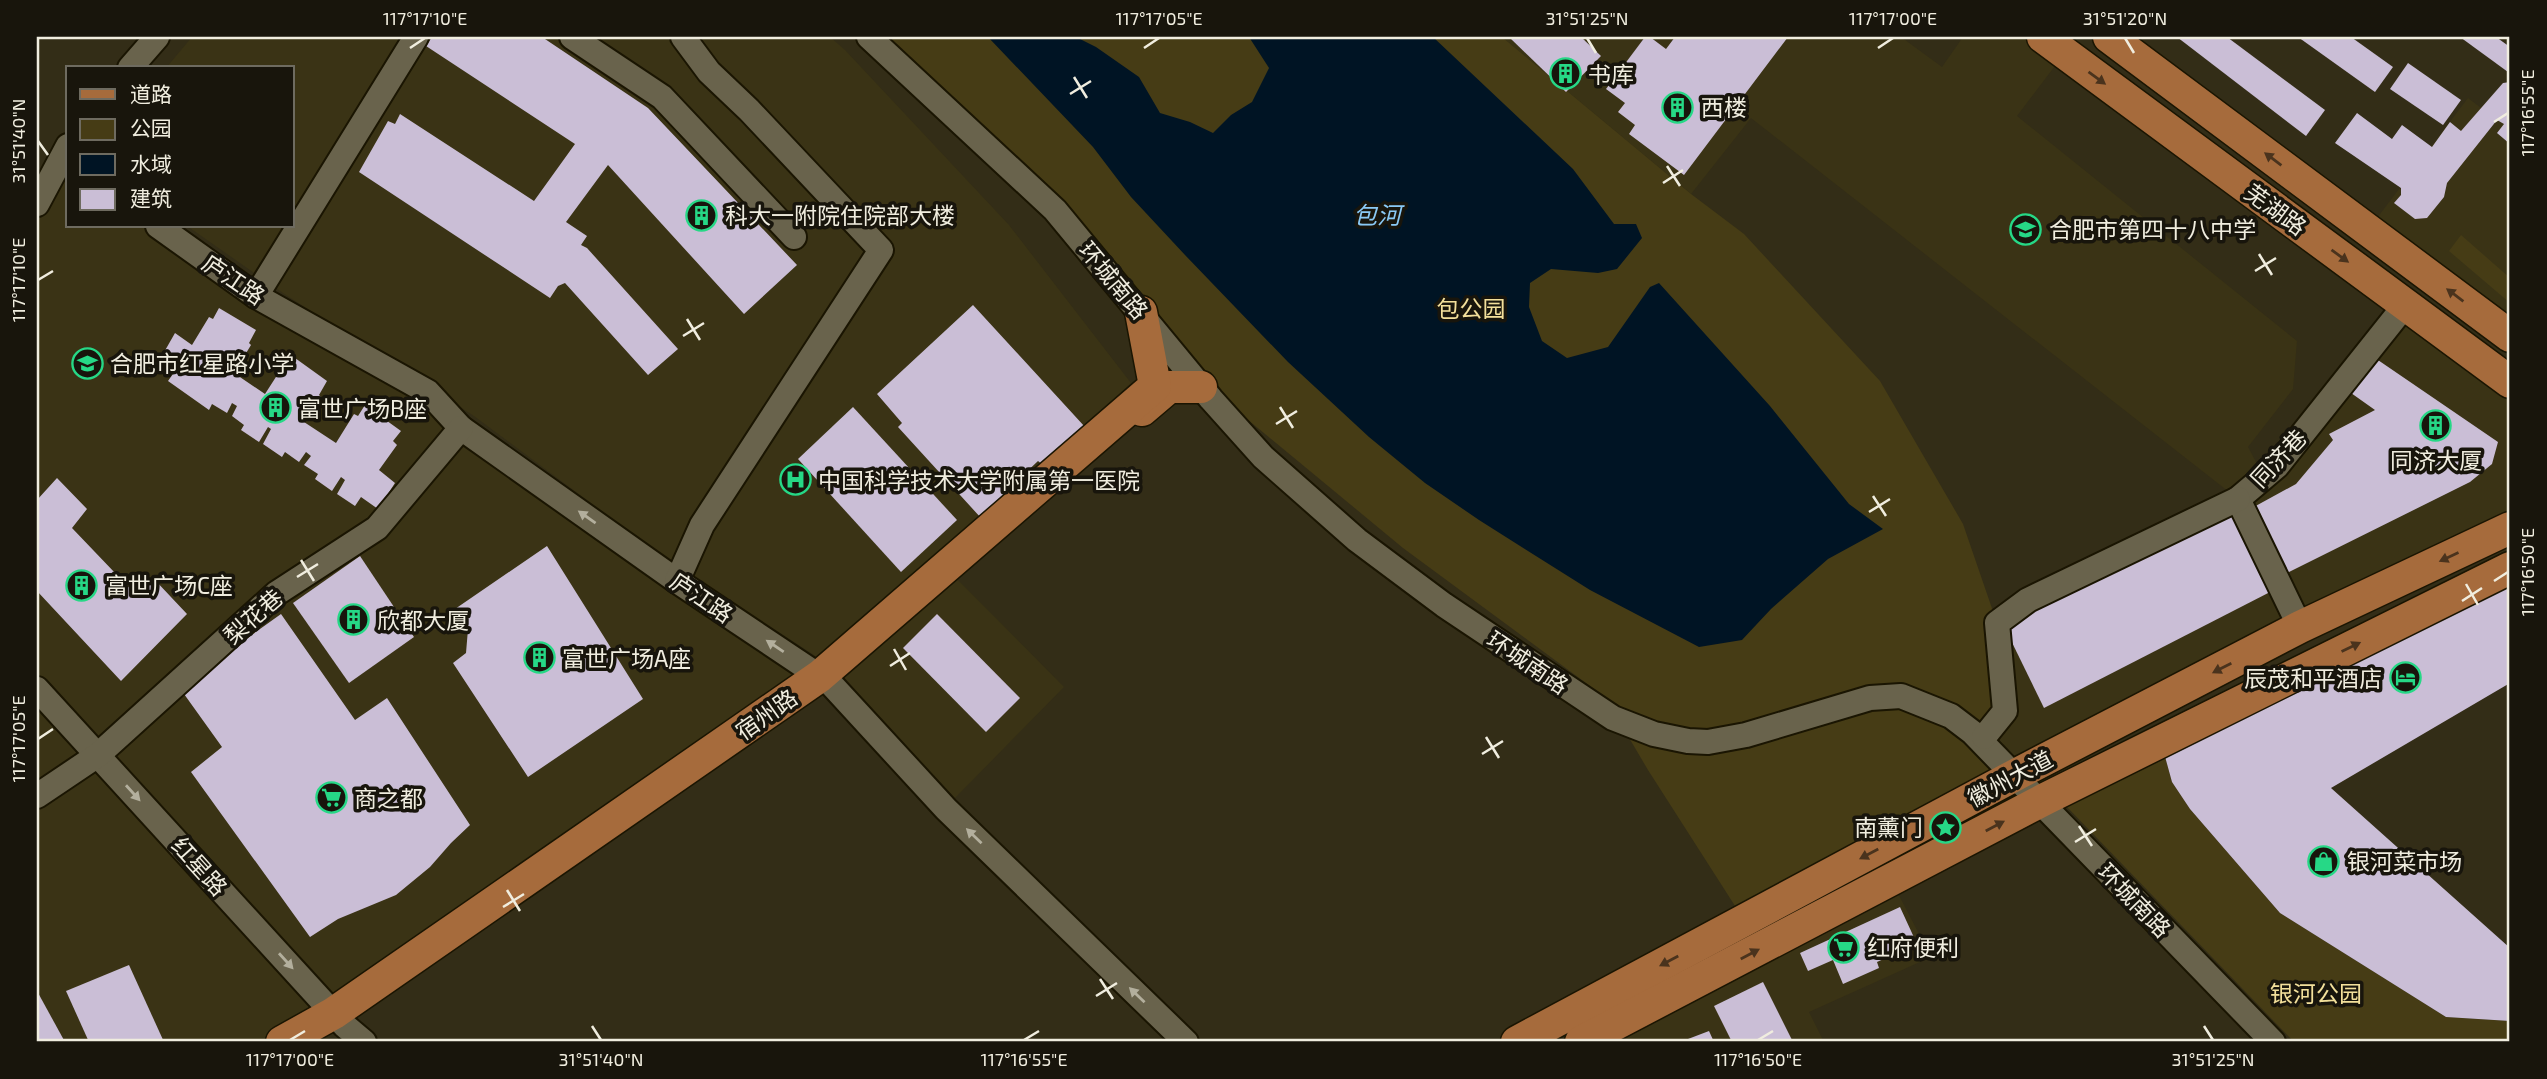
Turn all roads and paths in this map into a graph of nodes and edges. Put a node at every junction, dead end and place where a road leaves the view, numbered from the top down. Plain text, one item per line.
1 (157, 37) edge
2 (416, 37) edge
3 (572, 37) edge
4 (683, 37) edge
5 (869, 37) edge
6 (2043, 37) edge
7 (2109, 37) edge
8 (132, 66) edge
9 (66, 155) edge
10 (37, 204) edge
11 (161, 228) edge
12 (794, 237) dead end
13 (256, 296) junction
14 (2406, 304) junction
15 (1141, 312) junction
16 (2510, 336) edge
17 (2510, 382) edge
18 (1201, 387) junction
19 (461, 428) junction
20 (2238, 499) junction
21 (2510, 528) edge
22 (2510, 568) edge
23 (677, 580) junction
24 (2301, 627) junction
25 (825, 680) junction
26 (37, 689) edge
27 (1984, 737) dead end
28 (98, 755) junction
29 (2015, 776) junction
30 (37, 796) edge
31 (2040, 802) junction
32 (348, 1031) edge
33 (282, 1042) edge
34 (313, 1042) edge
35 (1186, 1042) edge
36 (1517, 1042) edge
37 (1581, 1042) edge
38 (2273, 1042) edge

1 - 8 street
2 - 13 street
3 - 12 street
4 - 23 street
5 - 15 street, 环城南路
6 -> 14 main road, 芜湖路
16 -> 7 main road, 芜湖路
9 - 10 street
11 - 13 street, 庐江路
13 - 19 street, 庐江路
14 - 17 main road, 芜湖路
14 - 20 street, 同济巷
15 - 18 street, 环城南路
15 - 25 main road, 宿州路
18 - 25 main road, 宿州路
18 - 29 street, 环城南路
23 -> 19 street, 庐江路
19 - 28 street, 梨花巷
20 - 24 street, 同济巷
20 - 27 street
21 -> 24 main road, 徽州大道
31 -> 22 main road, 徽州大道
25 -> 23 street, 庐江路
24 -> 29 main road, 徽州大道
25 - 32 main road, 宿州路
35 -> 25 street, 庐江路
26 - 28 street, 红星路
28 - 30 street, 梨花巷
28 -> 32 street, 红星路
29 - 31 street, 环城南路
29 -> 36 main road, 徽州大道
37 -> 31 main road, 徽州大道
31 - 38 street, 环城南路
32 - 33 main road, 宿州路
32 - 34 main road, 宿州路

